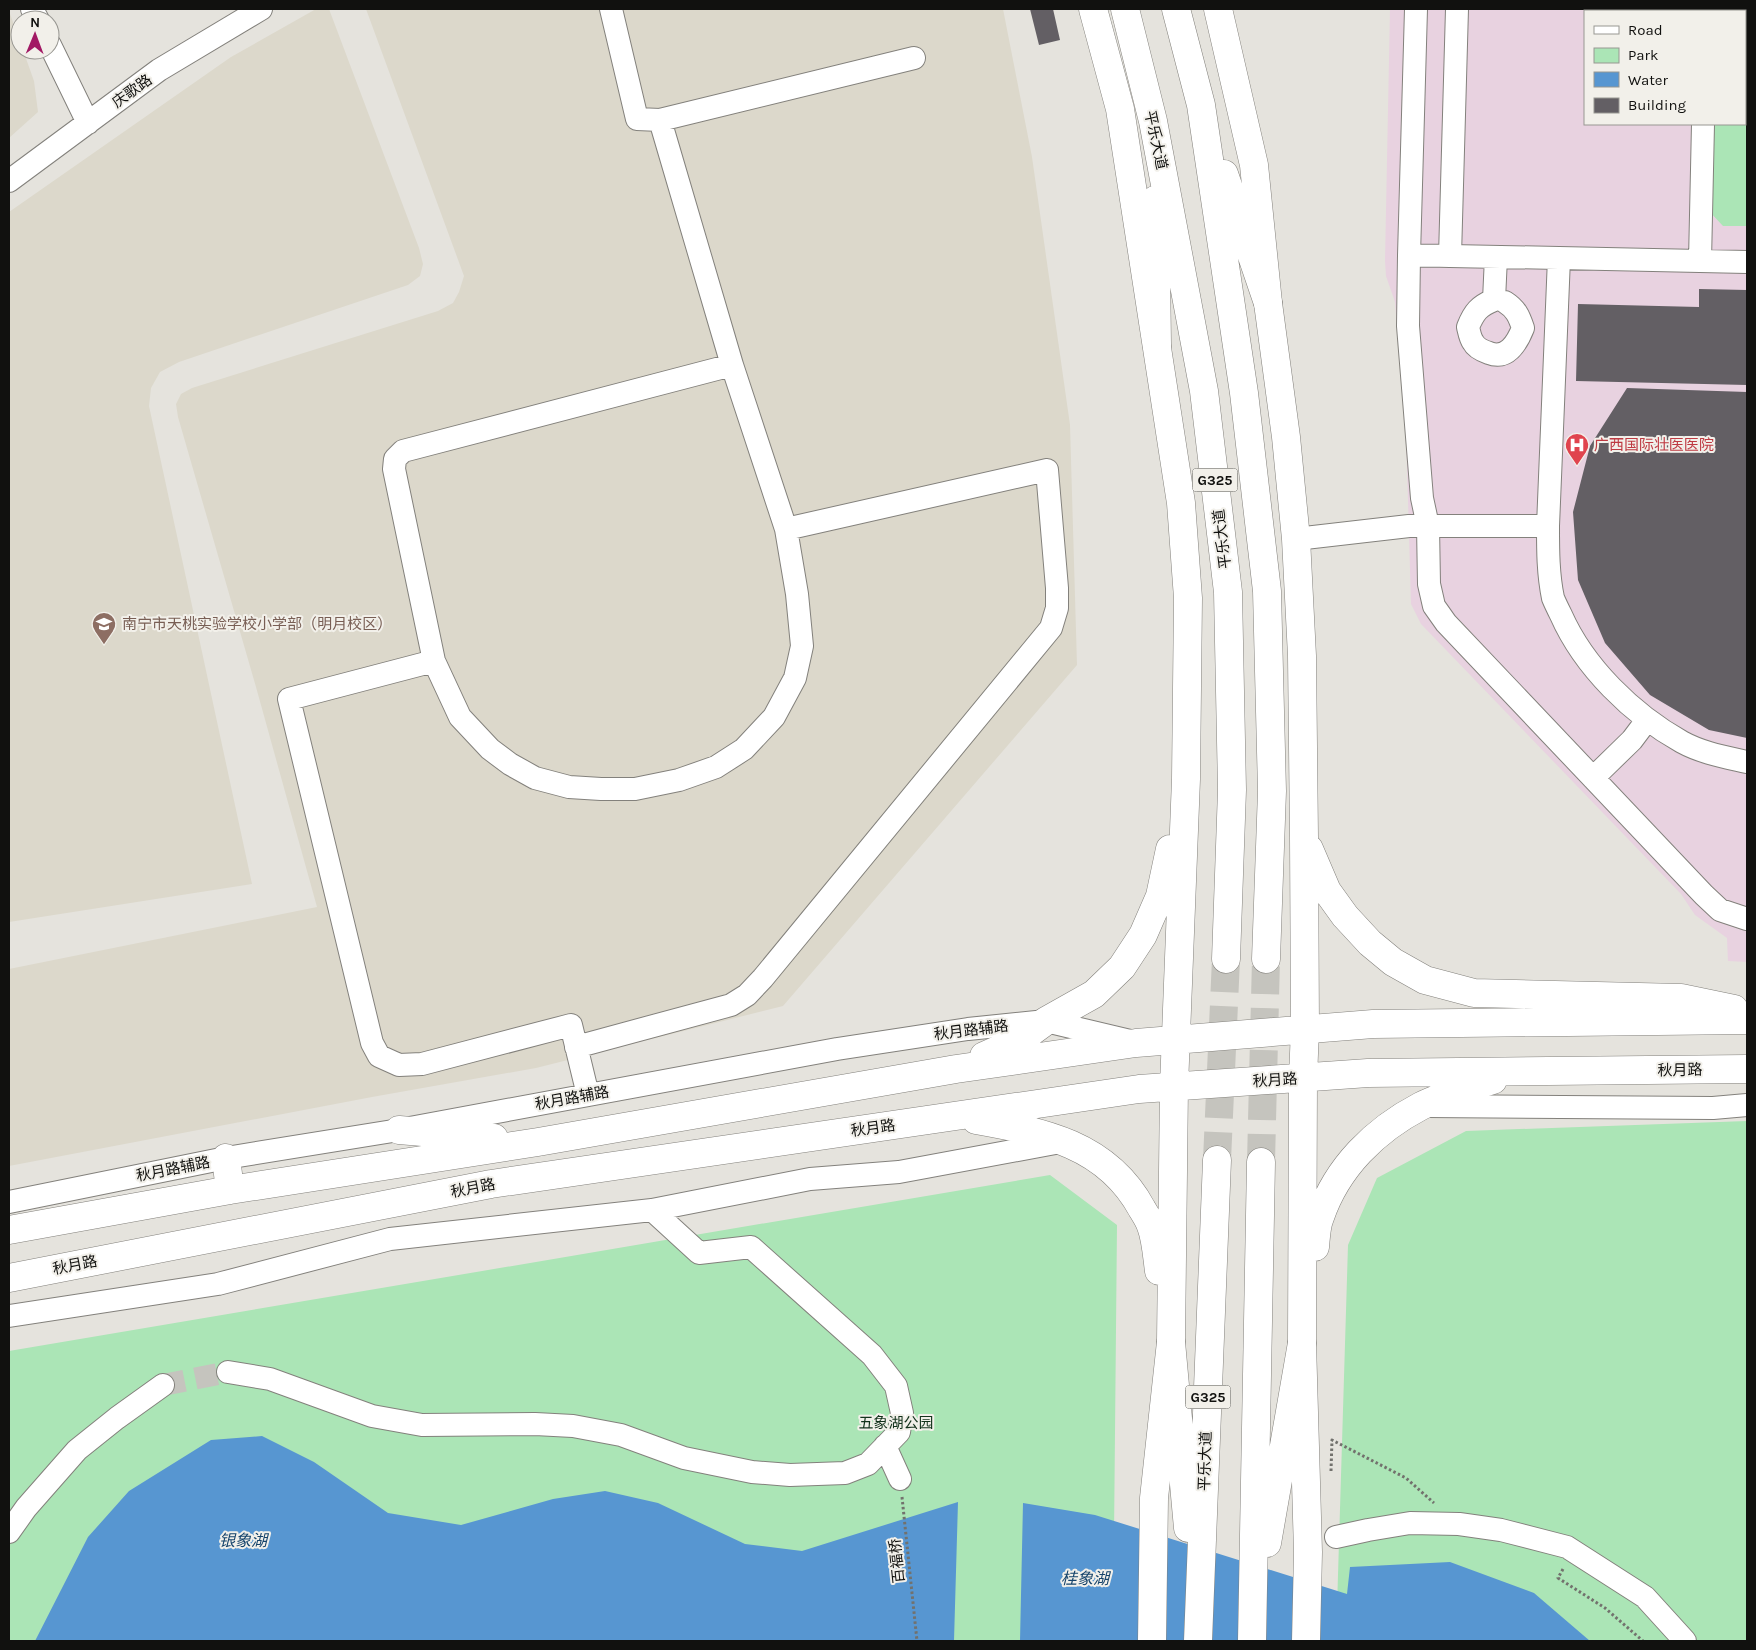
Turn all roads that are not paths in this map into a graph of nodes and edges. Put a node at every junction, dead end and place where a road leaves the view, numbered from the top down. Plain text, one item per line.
1 (261, 9) edge
2 (611, 9) edge
3 (1093, 9) edge
4 (1125, 9) edge
5 (1176, 9) edge
6 (1218, 9) edge
7 (1416, 9) edge
8 (1457, 9) edge
9 (914, 58) dead end
10 (57, 60) edge
11 (1201, 105) junction
12 (660, 120) junction
13 (1153, 121) junction
14 (88, 123) junction
15 (1703, 125) edge
16 (9, 181) edge
17 (1409, 255) junction
18 (1450, 256) junction
19 (1496, 257) junction
20 (1560, 258) junction
21 (1700, 261) junction
22 (1747, 262) edge
23 (1268, 302) junction
24 (1504, 302) dead end
25 (1157, 345) junction
26 (732, 366) junction
27 (1428, 526) junction
28 (1548, 526) junction
29 (786, 529) junction
30 (1296, 539) junction
31 (434, 661) junction
32 (1648, 720) junction
33 (1747, 762) edge
34 (1593, 778) junction
35 (1186, 779) junction
36 (1304, 837) junction
37 (1747, 919) edge
38 (1226, 959) tunnel mouth
39 (1266, 959) tunnel mouth
40 (1747, 1012) edge
41 (1747, 1020) edge
42 (1046, 1021) junction
43 (1305, 1029) junction
44 (1176, 1040) junction
45 (1136, 1043) junction
46 (576, 1047) junction
47 (956, 1069) junction
48 (1747, 1069) edge
49 (1519, 1072) junction
50 (1303, 1078) junction
51 (1174, 1086) junction
52 (588, 1095) junction
53 (1747, 1105) edge
54 (1421, 1106) junction
55 (952, 1116) junction
56 (399, 1130) junction
57 (1066, 1141) junction
58 (538, 1142) junction
59 (226, 1158) junction
60 (1217, 1160) tunnel mouth
61 (1260, 1162) tunnel mouth
62 (230, 1190) junction
63 (9, 1202) edge
64 (652, 1210) junction
65 (9, 1230) edge
66 (9, 1278) edge
67 (9, 1316) edge
68 (1171, 1342) junction
69 (1302, 1343) junction
70 (228, 1372) tunnel mouth
71 (163, 1385) tunnel mouth
72 (885, 1446) junction
73 (900, 1479) road end
74 (9, 1532) edge
75 (1336, 1537) dead end
76 (1252, 1633) edge
77 (1198, 1635) edge
78 (1152, 1641) edge
79 (1306, 1641) edge
80 (1685, 1641) edge

1 - 14 street, 庆歌路
2 - 12 street
3 - 25 main road
4 - 13 main road, 平乐大道 / G325
5 - 11 main road
6 - 23 main road
7 - 17 street
8 - 18 street
9 - 12 street
10 - 14 street
11 - 23 main road
11 - 39 main road
12 - 26 street
13 - 25 main road
13 - 38 main road, 平乐大道 / G325
14 - 16 street, 庆歌路
15 - 21 street
17 - 18 street
17 - 27 street
18 - 19 street
19 - 20 street
19 - 24 street
20 - 21 street
20 - 28 street
21 - 22 street
23 - 30 main road
25 - 35 main road
26 - 29 street
26 - 31 street
27 - 28 street
27 - 30 street
27 - 34 street
28 - 32 street
29 - 31 street
29 - 46 street
30 - 36 main road
31 - 46 street
32 - 33 street
32 - 34 street
34 - 37 street
35 - 42 main road
35 - 44 main road
36 - 40 main road
36 - 43 main road
41 - 43 main road
42 - 45 street, 秋月路辅路
42 - 47 main road
42 - 52 street, 秋月路辅路
43 - 44 main road
43 - 50 main road
44 - 45 main road
44 - 51 main road
45 - 47 main road
46 - 52 street
47 - 58 main road
48 - 49 main road, 秋月路
49 - 50 main road, 秋月路
49 - 54 main road
50 - 51 main road, 秋月路
50 - 69 main road
51 - 55 main road, 秋月路
51 - 68 main road
52 - 56 street, 秋月路辅路
53 - 54 street
54 - 69 main road
55 - 57 main road
55 - 66 main road, 秋月路
56 - 58 main road
56 - 59 street, 秋月路辅路
57 - 64 street
57 - 68 main road
58 - 62 main road
59 - 62 main road
59 - 63 street, 秋月路辅路
60 - 77 main road, 平乐大道 / G325
61 - 76 main road
62 - 65 main road
64 - 67 street
64 - 72 street
68 - 77 main road
68 - 78 main road
69 - 76 main road
69 - 79 main road
70 - 72 street
71 - 74 street
72 - 73 street
75 - 80 street

